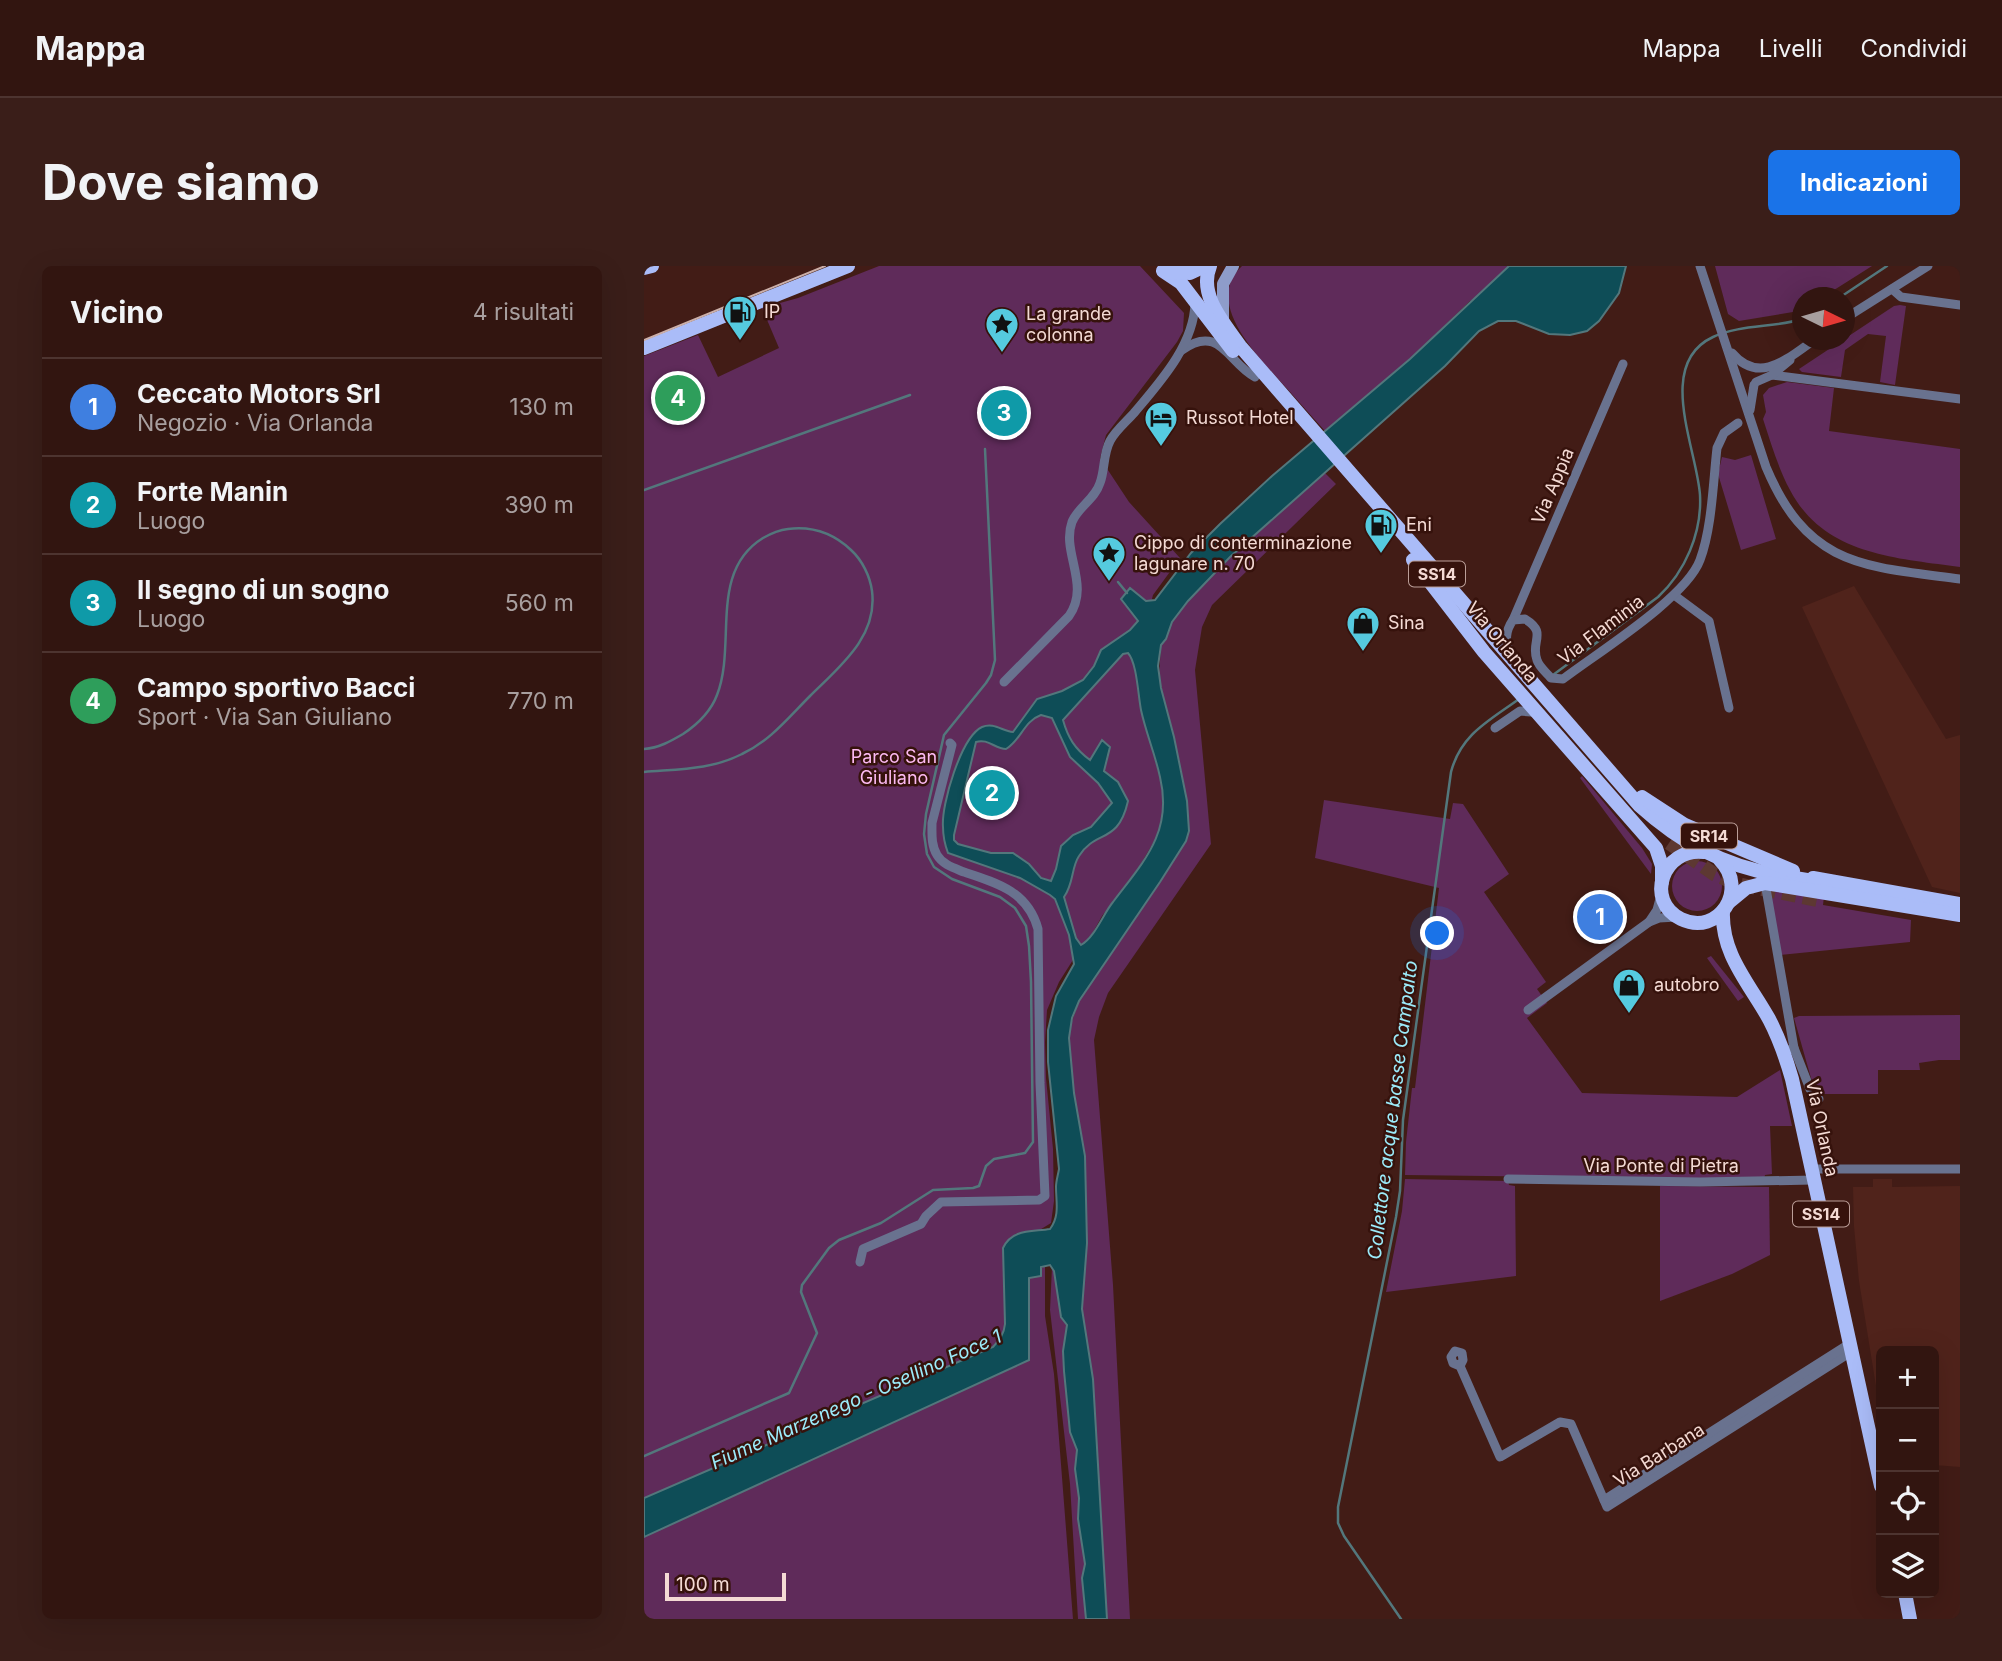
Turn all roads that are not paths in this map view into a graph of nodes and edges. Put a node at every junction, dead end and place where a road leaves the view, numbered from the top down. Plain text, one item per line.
1 (652, 266) edge
2 (848, 266) edge
3 (1205, 266) edge
4 (1210, 266) edge
5 (1233, 266) edge
6 (1700, 266) edge
7 (1928, 266) edge
8 (644, 268) edge
9 (1160, 268) edge
10 (1892, 289) junction
11 (1195, 302) junction
12 (1960, 305) edge
13 (1855, 312) edge
14 (1223, 322) junction
15 (644, 348) edge
16 (1728, 349) junction
17 (1799, 350) edge
18 (1181, 351) junction
19 (1623, 364) dead end
20 (1779, 366) junction
21 (1750, 368) junction
22 (1772, 375) junction
23 (1255, 377) junction
24 (1737, 379) junction
25 (1805, 379) junction
26 (1755, 384) junction
27 (1960, 399) edge
28 (1749, 415) junction
29 (1738, 423) dead end
30 (1306, 430) junction
31 (1341, 471) junction
32 (1960, 579) edge
33 (1674, 595) junction
34 (1510, 624) junction
35 (1487, 630) junction
36 (1522, 680) junction
37 (1004, 682) dead end
38 (1534, 701) junction
39 (1729, 708) dead end
40 (1495, 729) dead end
41 (950, 743) dead end
42 (1610, 769) junction
43 (1669, 844) tunnel mouth
44 (1715, 857) junction
45 (1821, 880) junction
46 (1765, 883) junction
47 (1662, 888) junction
48 (1824, 901) tunnel mouth
49 (1960, 904) edge
50 (1726, 907) junction
51 (1960, 915) edge
52 (1677, 917) junction
53 (1649, 922) junction
54 (1699, 923) junction
55 (1960, 923) edge
56 (1730, 954) junction
57 (1528, 1010) dead end
58 (1789, 1050) junction
59 (1819, 1099) dead end
60 (1960, 1169) edge
61 (1813, 1174) junction
62 (1508, 1179) dead end
63 (860, 1262) dead end
64 (1850, 1348) junction
65 (1460, 1366) dead end
66 (1878, 1472) edge
67 (1906, 1598) edge
68 (1910, 1619) edge

1 - 8 main road
2 - 15 main road
3 - 9 main road, SS14
4 - 14 main road, Via Orlanda / SS14
5 - 14 main road
6 - 16 street
7 - 10 street
9 - 11 main road, Via Orlanda / SS14
10 - 12 street
10 - 13 street
11 - 18 street
11 - 23 main road, Via Orlanda / SS14
14 - 30 main road, Via Orlanda / SS14
16 - 21 street
16 - 24 street
17 - 20 street
18 - 23 street
18 - 37 street
19 - 34 street, Via Appia
20 - 21 street
20 - 22 street
20 - 25 street
21 - 24 street
21 - 26 street
22 - 25 street
22 - 26 street
23 - 30 main road, Via Orlanda / SS14
24 - 26 street
24 - 28 street
25 - 27 street
26 - 28 street
28 - 32 street
29 - 33 street, Via Flaminia
30 - 31 main road, Via Orlanda / SS14
31 - 35 main road, Via Orlanda / SS14
31 - 36 main road, Via Orlanda / SS14
33 - 34 street, Via Flaminia
33 - 39 street
34 - 35 street
34 - 36 street
35 - 36 main road, Via Orlanda / SS14
36 - 38 main road, Via Orlanda / SS14
38 - 40 street
38 - 42 main road, Via Orlanda / SS14
38 - 43 main road, SR14
38 - 47 main road, Via Orlanda / SS14
41 - 63 street
42 - 44 main road, SS14
42 - 45 main road, SR14
44 - 45 main road, SR14
44 - 47 main road
44 - 50 main road, SS14
45 - 49 main road, SR14
46 - 50 main road
46 - 51 main road
46 - 58 street
47 - 52 main road, SS14
47 - 53 street
48 - 55 main road
50 - 54 main road
50 - 56 main road, Via Orlanda / SS14
52 - 53 street
52 - 54 main road, SS14
53 - 57 street
54 - 56 main road, Via Orlanda / SS14
56 - 58 main road, Via Orlanda / SS14
58 - 59 street
58 - 61 main road, Via Orlanda / SS14
60 - 61 street, Via Ponte di Pietra
61 - 62 street, Via Ponte di Pietra
61 - 64 main road, Via Orlanda / SS14
64 - 65 street, Via Barbana
64 - 66 main road, Via Orlanda / SS14
67 - 68 main road

